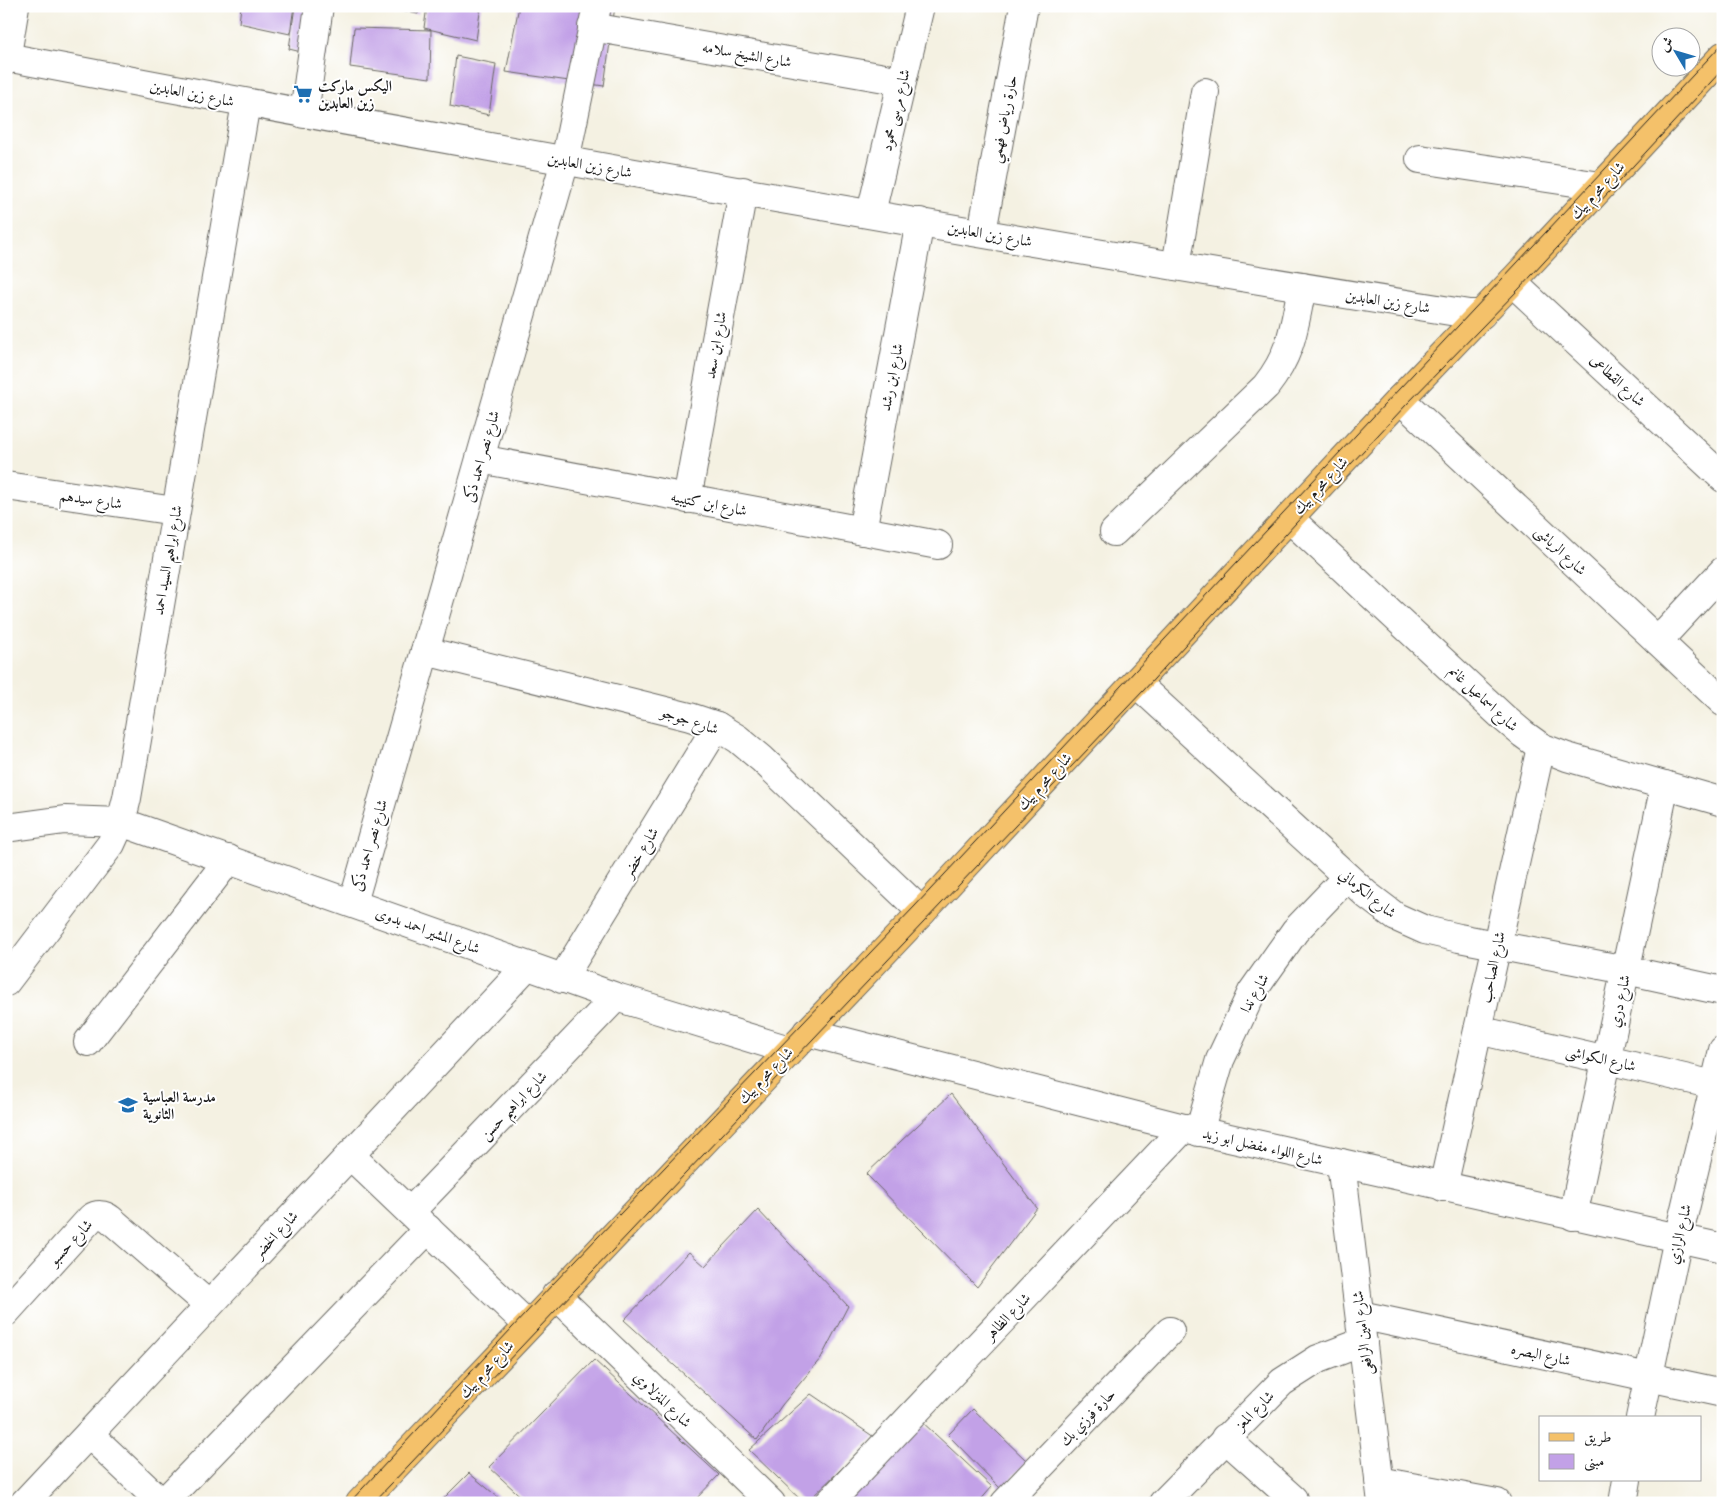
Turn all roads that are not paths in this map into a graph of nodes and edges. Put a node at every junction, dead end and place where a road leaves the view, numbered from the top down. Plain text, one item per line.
1 (15, 6) edge
2 (319, 6) edge
3 (920, 6) edge
4 (1024, 6) edge
5 (595, 16) edge
6 (1723, 56) edge
7 (6, 58) edge
8 (902, 81) junction
9 (1205, 92) dead end
10 (246, 103) junction
11 (304, 114) junction
12 (1420, 159) dead end
13 (565, 161) junction
14 (1601, 186) junction
15 (743, 192) junction
16 (871, 213) junction
17 (920, 222) junction
18 (982, 232) junction
19 (1176, 266) junction
20 (1512, 282) junction
21 (1302, 287) junction
22 (1482, 314) junction
23 (1400, 399) junction
24 (480, 459) junction
25 (1723, 478) edge
26 (6, 486) edge
27 (687, 499) junction
28 (175, 511) junction
29 (1289, 518) junction
30 (862, 531) junction
31 (1114, 532) dead end
32 (938, 545) dead end
33 (1723, 571) edge
34 (1658, 642) junction
35 (425, 651) junction
36 (1136, 683) junction
37 (1723, 702) edge
38 (717, 726) junction
39 (1541, 748) junction
40 (1665, 785) junction
41 (1723, 802) edge
42 (121, 822) junction
43 (6, 828) edge
44 (229, 859) junction
45 (1347, 877) junction
46 (353, 903) junction
47 (922, 912) junction
48 (1496, 945) junction
49 (526, 966) junction
50 (1626, 970) junction
51 (562, 979) junction
52 (6, 982) edge
53 (1723, 991) edge
54 (616, 997) junction
55 (1478, 1030) junction
56 (798, 1041) junction
57 (88, 1042) dead end
58 (1723, 1050) edge
59 (1606, 1060) junction
60 (1719, 1086) edge
61 (1191, 1130) junction
62 (350, 1155) junction
63 (1341, 1164) junction
64 (1443, 1186) junction
65 (1573, 1216) junction
66 (419, 1221) junction
67 (1678, 1238) junction
68 (1723, 1248) edge
69 (556, 1295) junction
70 (209, 1304) junction
71 (6, 1312) edge
72 (1360, 1315) junction
73 (528, 1326) junction
74 (1170, 1331) dead end
75 (1363, 1342) junction
76 (1648, 1377) junction
77 (1723, 1393) edge
78 (1640, 1416) edge
79 (89, 1434) junction
80 (1225, 1438) junction
81 (1628, 1482) edge
82 (1381, 1492) edge
83 (1294, 1499) dead end
84 (24, 1503) edge
85 (162, 1503) edge
86 (360, 1503) edge
87 (771, 1503) edge
88 (829, 1503) edge
89 (1005, 1503) edge
90 (1164, 1503) edge
91 (1496, 1503) edge
92 (1623, 1503) edge

1 - 7 street
2 - 11 street
3 - 8 street, شارع مرسى محمود
4 - 18 street, حارة رياض فهمي
5 - 8 street, شارع الشيخ سلامه
5 - 13 street, شارع نصر احمد ذكى
6 - 14 main road, شارع محرم بيك
7 - 10 street, شارع زين العابدين
8 - 16 street, شارع مرسى محمود
9 - 19 street
10 - 11 street, شارع زين العابدين
10 - 28 street, شارع ابراهيم السيد احمد
11 - 13 street, شارع زين العابدين
12 - 14 street
13 - 15 street, شارع زين العابدين
13 - 24 street, شارع نصر احمد ذكى
14 - 20 main road, شارع محرم بيك
15 - 16 street, شارع زين العابدين
15 - 27 street, شارع ابن سعد
16 - 17 street, شارع زين العابدين
17 - 18 street, شارع زين العابدين
17 - 30 street, شارع ابن رشد
18 - 19 street, شارع زين العابدين
19 - 21 street, شارع زين العابدين
20 - 22 main road, شارع محرم بيك
20 - 25 street, شارع القطاعى
21 - 22 street, شارع زين العابدين
21 - 31 street
22 - 23 main road, شارع محرم بيك
23 - 29 main road, شارع محرم بيك
23 - 34 street, شارع الرياشى
24 - 27 street, شارع ابن كتيبيه
24 - 35 street, شارع نصر احمد ذكى
26 - 28 street, شارع سيدهم
27 - 30 street, شارع ابن كتيبيه
28 - 42 street, شارع ابراهيم السيد احمد
29 - 36 main road, شارع محرم بيك
29 - 39 street, شارع اسماعيل غانم
30 - 32 street, شارع ابن كتيبيه
33 - 34 street
34 - 37 street, شارع الرياشى
35 - 38 street, شارع جوجو
35 - 46 street, شارع نصر احمد ذكى
36 - 45 street, شارع الكرماني
36 - 47 main road, شارع محرم بيك
38 - 47 street, شارع جوجو
38 - 51 street, شارع خضر
39 - 40 street, شارع اسماعيل غانم
39 - 48 street, شارع الصاحب
40 - 41 street, شارع اسماعيل غانم
40 - 50 street, شارع دري
42 - 43 street, شارع المشير احمد بدوى
42 - 44 street, شارع المشير احمد بدوى
42 - 52 street, شارع ابراهيم السيد احمد
44 - 46 street, شارع المشير احمد بدوى
44 - 57 street
45 - 48 street, شارع الكرماني
45 - 61 street, شارع ندا
46 - 49 street, شارع المشير احمد بدوى
47 - 56 main road, شارع محرم بيك
48 - 50 street, شارع الكرماني
48 - 55 street, شارع الصاحب
49 - 51 street, شارع المشير احمد بدوى
49 - 62 street, شارع الخضر
50 - 53 street, شارع الكرماني
50 - 59 street, شارع دري
51 - 54 street, شارع المشير احمد بدوى
54 - 56 street, شارع المشير احمد بدوى
54 - 66 street, شارع ابراهيم حسن
55 - 59 street, شارع الكواشى
55 - 64 street, شارع الصاحب
56 - 61 street, شارع اللواء مفضل ابو زيد
56 - 69 main road, شارع محرم بيك
58 - 60 street, شارع الرازي
59 - 60 street, شارع الكواشى
59 - 65 street, شارع دري
60 - 67 street, شارع الرازي
61 - 63 street, شارع اللواء مفضل ابو زيد
61 - 88 street, شارع الظاهر
62 - 66 street
62 - 70 street, شارع الخضر
63 - 64 street, شارع اللواء مفضل ابو زيد
63 - 72 street, شارع امين الرافعى
64 - 65 street, شارع اللواء مفضل ابو زيد
65 - 67 street, شارع اللواء مفضل ابو زيد
66 - 73 street
66 - 85 street, شارع ابراهيم حسن
67 - 68 street, شارع اللواء مفضل ابو زيد
67 - 76 street, شارع الرازي
69 - 73 main road, شارع محرم بيك
69 - 87 street, شارع المنزلاوي
70 - 71 street, شارع حسبو
70 - 79 street, شارع الخضر
72 - 75 street, شارع امين الرافعى
72 - 76 street, شارع البصره
73 - 86 main road, شارع محرم بيك
74 - 89 street, حارة فوزي بك
75 - 80 street, شارع المعز
75 - 82 street, شارع امين الرافعى
76 - 77 street, شارع البصره
76 - 78 street, شارع الرازي
79 - 84 street, شارع الخضر
79 - 85 street
80 - 83 street
80 - 90 street, شارع المعز
81 - 92 street
82 - 91 street

